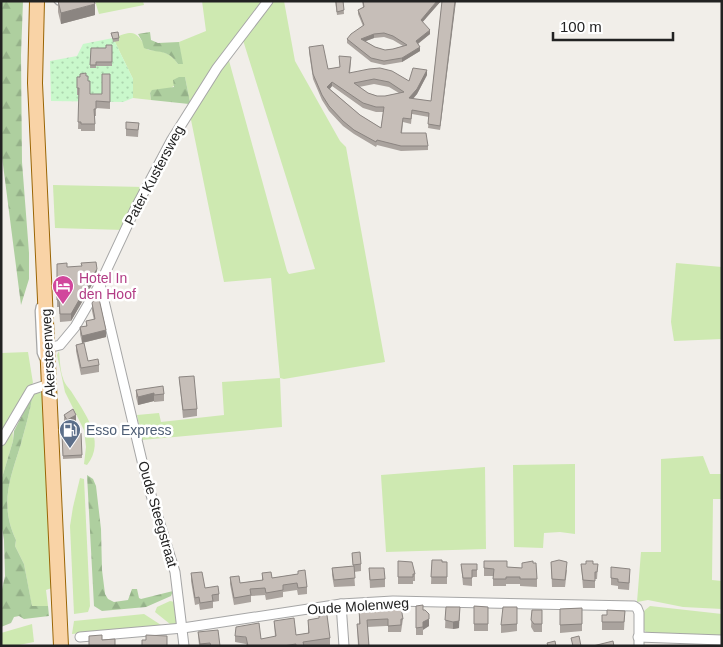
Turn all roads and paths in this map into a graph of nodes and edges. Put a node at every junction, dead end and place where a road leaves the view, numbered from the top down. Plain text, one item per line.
1 (38, 1) edge
2 (268, 1) edge
3 (100, 284) junction
4 (48, 353) junction
5 (44, 388) junction
6 (1, 441) edge
7 (341, 604) junction
8 (183, 628) junction
9 (80, 637) dead end
10 (722, 640) edge
11 (639, 642) edge
12 (698, 643) edge
13 (61, 646) edge
14 (184, 646) edge
15 (344, 646) edge

1 - 4 main road, Akersteenweg
2 - 3 street, Pater Kustersweg
3 - 4 street, Pater Kustersweg
3 - 8 street, Oude Steegstraat
4 - 5 main road, Akersteenweg
5 - 6 street
5 - 13 main road, Akersteenweg
7 - 8 street, Oude Molenweg
7 - 11 street, Oude Molenweg
7 - 15 street
8 - 9 street, Oude Molenweg
8 - 14 street, Oude Steegstraat
10 - 12 street
11 - 12 street

